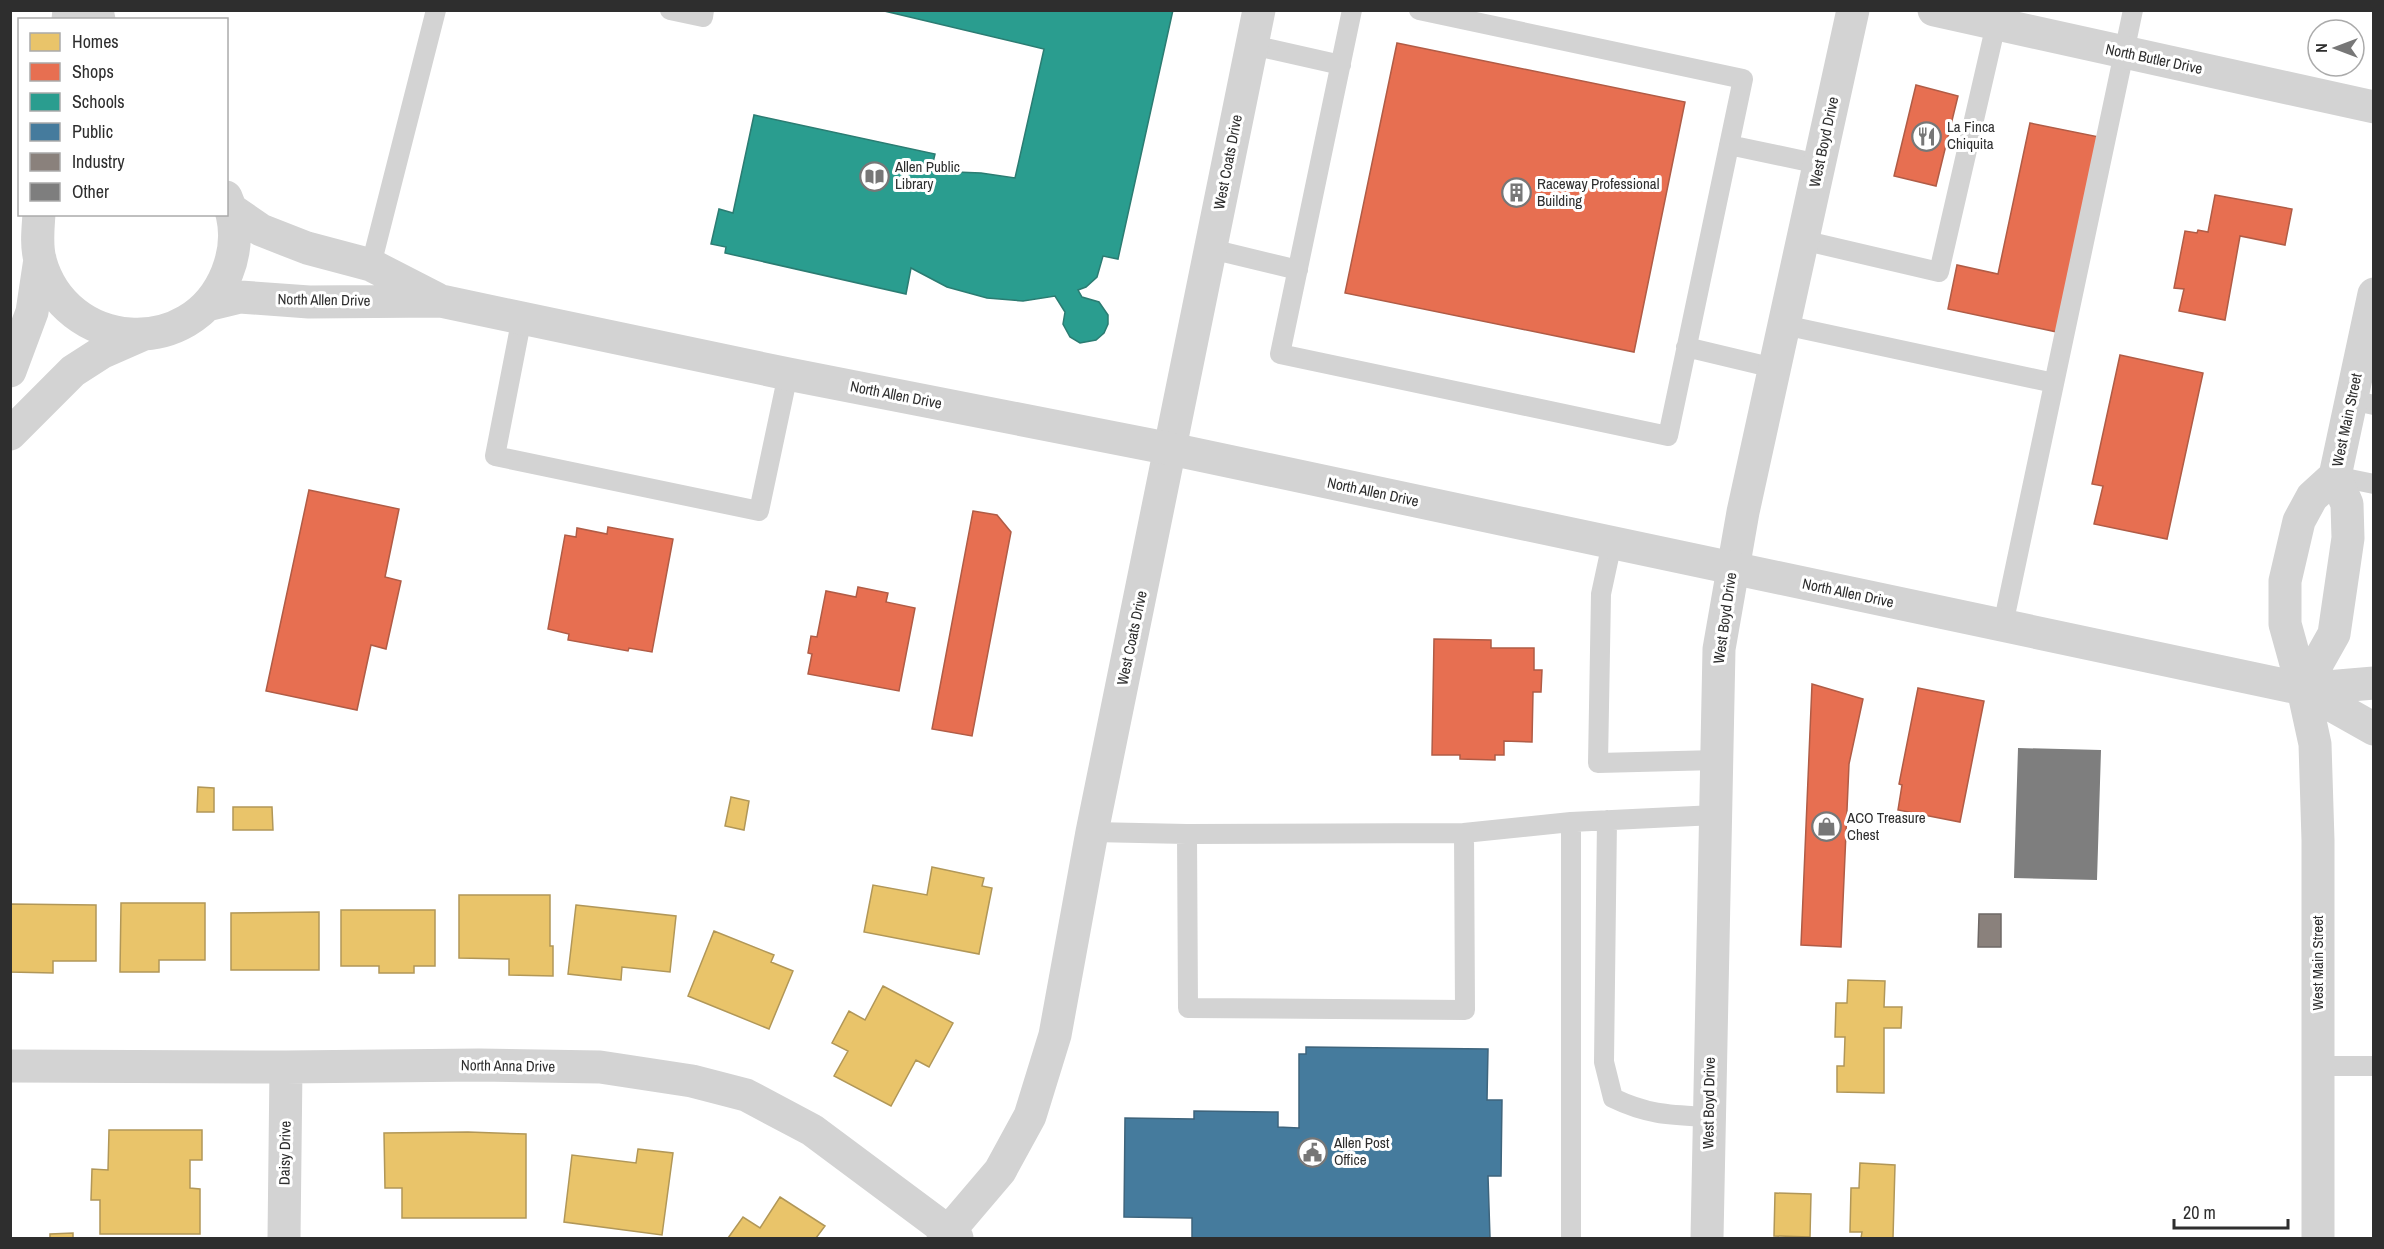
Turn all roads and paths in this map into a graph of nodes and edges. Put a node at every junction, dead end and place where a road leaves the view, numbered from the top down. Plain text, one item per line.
1 (436, 10) edge
2 (670, 10) edge
3 (704, 10) edge
4 (1259, 10) edge
5 (1352, 10) edge
6 (1419, 10) edge
7 (1853, 10) edge
8 (1934, 10) edge
9 (2133, 10) edge
10 (1996, 24) junction
11 (1252, 45) junction
12 (2124, 52) junction
13 (1341, 65) junction
14 (2373, 107) edge
15 (1729, 145) junction
16 (1819, 164) junction
17 (229, 203) edge
18 (39, 216) edge
19 (1802, 240) junction
20 (1211, 249) junction
21 (40, 260) junction
22 (371, 265) junction
23 (1298, 270) junction
24 (2373, 294) edge
25 (441, 301) junction
26 (207, 305) junction
27 (522, 317) junction
28 (1784, 325) junction
29 (142, 335) junction
30 (1686, 347) junction
31 (1774, 368) junction
32 (10, 371) edge
33 (788, 374) junction
34 (2054, 383) junction
35 (2362, 402) edge
36 (10, 434) edge
37 (1171, 449) junction
38 (2335, 476) junction
39 (2373, 484) edge
40 (1612, 543) junction
41 (1732, 569) junction
42 (2003, 625) junction
43 (2373, 683) edge
44 (2303, 688) junction
45 (2373, 729) edge
46 (1717, 760) junction
47 (1715, 815) junction
48 (1607, 820) junction
49 (1570, 822) junction
50 (1092, 832) junction
51 (1464, 833) junction
52 (1187, 834) junction
53 (10, 1066) edge
54 (2318, 1066) junction
55 (2373, 1066) edge
56 (286, 1067) junction
57 (1709, 1117) junction
58 (950, 1236) edge
59 (284, 1239) edge
60 (1571, 1239) edge
61 (1707, 1239) edge
62 (2318, 1239) edge

1 - 22 lane
2 - 3 lane
4 - 11 street, West Coats Drive
5 - 13 lane
6 - 15 lane
7 - 16 street, West Boyd Drive
8 - 10 street, North Butler Drive
9 - 12 lane
10 - 12 street, North Butler Drive
10 - 19 lane
11 - 13 lane
11 - 20 street, West Coats Drive
12 - 14 street, North Butler Drive
12 - 34 lane
13 - 23 lane
15 - 16 lane
15 - 30 lane
16 - 19 street, West Boyd Drive
17 - 22 street, North Allen Drive
17 - 26 street
18 - 21 street
19 - 28 street, West Boyd Drive
20 - 23 lane
20 - 37 street, West Coats Drive
21 - 29 street
21 - 32 street
22 - 25 street, North Allen Drive
23 - 30 lane
24 - 35 street, West Main Street
25 - 26 street, North Allen Drive
25 - 27 street, North Allen Drive
26 - 29 street
27 - 33 street, North Allen Drive
27 - 33 lane
28 - 31 street, West Boyd Drive
28 - 34 lane
29 - 36 street
30 - 31 lane
31 - 41 street, West Boyd Drive
33 - 37 street, North Allen Drive
34 - 42 lane
35 - 38 street, West Main Street
37 - 40 street, North Allen Drive
37 - 50 street, West Coats Drive
38 - 39 lane
38 - 44 street, West Main Street
38 - 44 street, West Main Street
40 - 41 street, North Allen Drive
40 - 46 lane
41 - 42 street, North Allen Drive
41 - 46 street, West Boyd Drive
42 - 44 street, North Allen Drive
43 - 44 street
44 - 45 street
44 - 54 street, West Main Street
46 - 47 street, West Boyd Drive
47 - 48 lane
47 - 57 street, West Boyd Drive
48 - 49 lane
48 - 57 lane
49 - 51 lane
49 - 60 lane
50 - 52 lane
50 - 58 street, West Coats Drive
51 - 52 lane
51 - 52 lane
53 - 56 street, North Anna Drive
54 - 55 lane
54 - 62 street, West Main Street
56 - 58 street, North Anna Drive
56 - 59 street, Daisy Drive
57 - 61 street, West Boyd Drive

